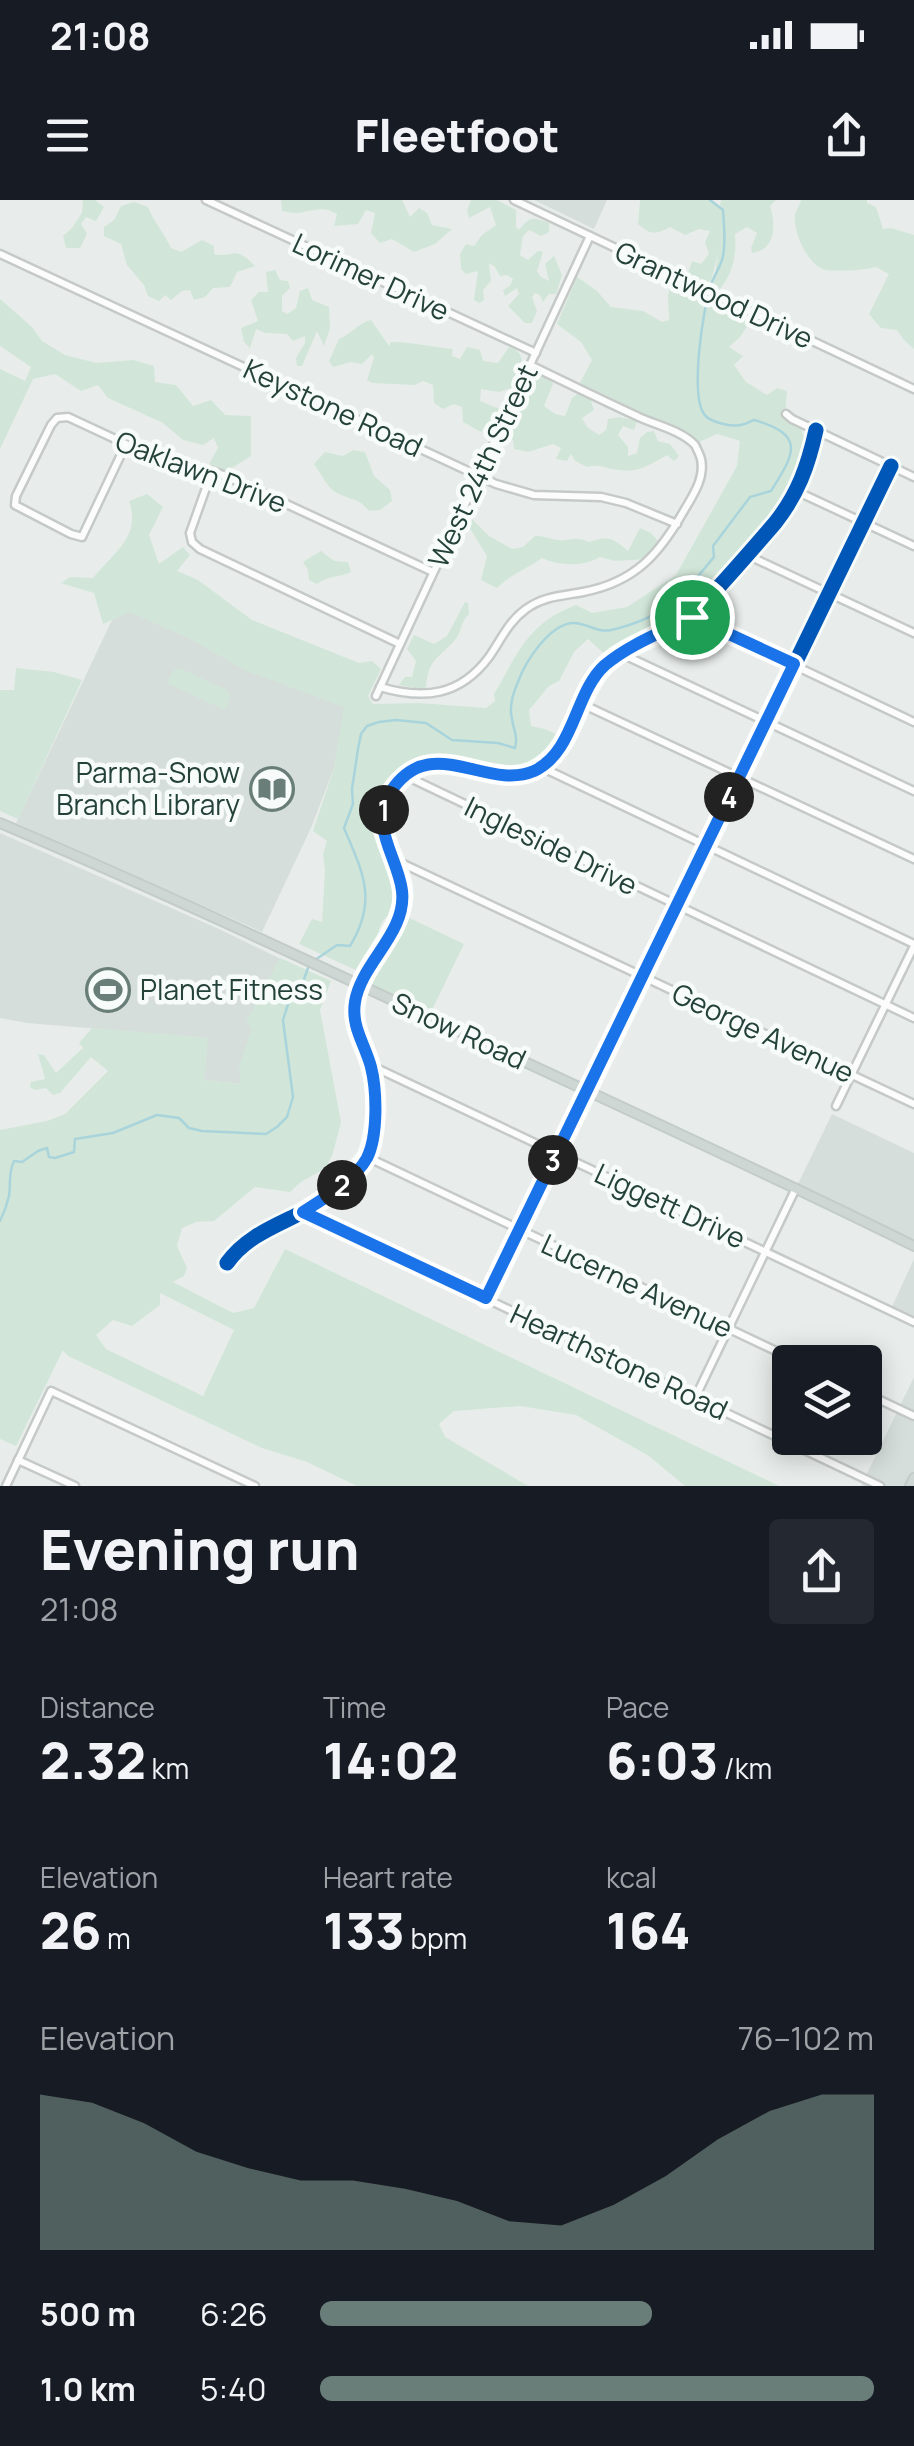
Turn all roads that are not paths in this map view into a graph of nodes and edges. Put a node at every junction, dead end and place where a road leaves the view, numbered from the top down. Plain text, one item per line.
1 (206, 200) edge
2 (514, 200) edge
3 (590, 236) junction
4 (0, 254) edge
5 (536, 353) junction
6 (530, 365) junction
7 (914, 389) edge
8 (786, 414) dead end
9 (816, 430) junction
10 (126, 444) junction
11 (891, 466) junction
12 (212, 471) junction
13 (478, 475) junction
14 (914, 477) edge
15 (796, 492) junction
16 (864, 522) junction
17 (676, 524) junction
18 (914, 546) edge
19 (747, 555) junction
20 (432, 572) junction
21 (829, 593) junction
22 (692, 617) junction
23 (914, 633) edge
24 (400, 644) junction
25 (621, 654) junction
26 (794, 664) junction
27 (380, 687) junction
28 (376, 696) dead end
29 (582, 704) junction
30 (766, 722) junction
31 (914, 722) edge
32 (540, 767) junction
33 (405, 776) junction
34 (739, 777) junction
35 (914, 791) edge
36 (0, 823) edge
37 (705, 847) junction
38 (914, 859) edge
39 (396, 860) junction
40 (676, 906) junction
41 (914, 945) edge
42 (641, 979) junction
43 (360, 985) junction
44 (886, 1005) junction
45 (914, 1018) edge
46 (371, 1065) junction
47 (852, 1074) junction
48 (587, 1090) junction
49 (914, 1104) edge
50 (836, 1106) dead end
51 (556, 1153) junction
52 (367, 1158) junction
53 (796, 1188) junction
54 (303, 1212) junction
55 (519, 1230) junction
56 (914, 1246) edge
57 (766, 1251) junction
58 (227, 1263) dead end
59 (486, 1298) junction
60 (914, 1322) edge
61 (728, 1329) junction
62 (772, 1349) edge
63 (694, 1398) junction
64 (882, 1401) edge
65 (914, 1416) edge
66 (18, 1460) junction
67 (914, 1478) edge
68 (6, 1486) edge
69 (74, 1486) edge
70 (256, 1486) edge
71 (880, 1486) edge
72 (910, 1486) edge

1 - 5 street, Lorimer Drive
2 - 3 street, Grantwood Drive
3 - 5 street, West 24th Street
3 - 7 street, Grantwood Drive
4 - 13 street, Keystone Road
5 - 6 street, West 24th Street
6 - 13 street, West 24th Street
6 - 17 street
8 - 9 street
9 - 11 street
9 - 15 street
10 - 10 street, Oaklawn Drive
10 - 12 street, Oaklawn Drive
11 - 14 street
11 - 16 street
12 - 20 street, Oaklawn Drive
12 - 24 street
13 - 17 street, Keystone Road
13 - 20 street, West 24th Street
15 - 16 street
15 - 19 street
16 - 18 street
16 - 21 street
17 - 27 street
19 - 21 street
19 - 22 street
20 - 24 street, West 24th Street
21 - 23 street
21 - 26 street
22 - 25 street
22 - 26 street
24 - 27 street, West 24th Street
25 - 29 street
25 - 30 street
26 - 30 street
26 - 31 street
27 - 28 street, West 24th Street
29 - 32 street
29 - 34 street
30 - 34 street
30 - 35 street
32 - 33 street
32 - 37 street
33 - 39 street
33 - 40 street, Ingleside Drive
34 - 37 street
34 - 38 street
36 - 43 main road, Snow Road
37 - 40 street
37 - 41 street
39 - 42 street, George Avenue
39 - 43 street
40 - 42 street
40 - 44 street, Ingleside Drive
41 - 44 street
42 - 47 street, George Avenue
42 - 48 street
43 - 46 street
43 - 48 main road, Snow Road
44 - 45 street, Ingleside Drive
44 - 47 street
46 - 51 street, Liggett Drive
46 - 52 street
47 - 49 street, George Avenue
47 - 50 street
48 - 51 street
48 - 53 main road, Snow Road
51 - 55 street
51 - 57 street, Liggett Drive
52 - 54 street
52 - 55 street, Lucerne Avenue
53 - 56 main road, Snow Road
53 - 57 street
54 - 58 street
54 - 59 street, Hearthstone Road
55 - 59 street
55 - 61 street, Lucerne Avenue
57 - 60 street, Liggett Drive
57 - 61 street
59 - 63 street, Hearthstone Road
61 - 62 street, Lucerne Avenue
61 - 63 street
63 - 71 street, Hearthstone Road
64 - 65 street
66 - 68 street
66 - 69 street
66 - 70 street
67 - 72 main road

